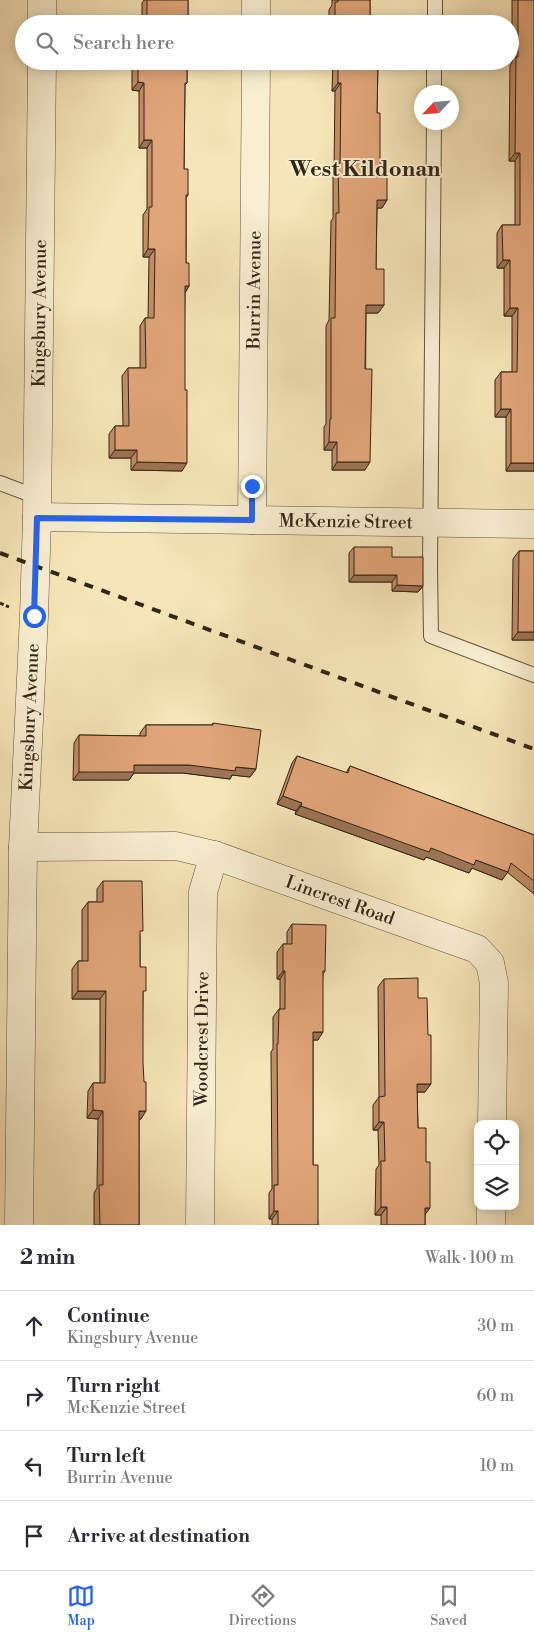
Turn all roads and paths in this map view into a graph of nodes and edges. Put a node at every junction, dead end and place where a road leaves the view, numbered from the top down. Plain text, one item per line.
1 (42, 0) edge
2 (256, 0) edge
3 (435, 0) edge
4 (42, 15) edge
5 (256, 15) edge
6 (435, 15) edge
7 (42, 70) edge
8 (256, 70) edge
9 (434, 70) edge
10 (434, 85) edge
11 (434, 130) edge
12 (0, 483) edge
13 (37, 507) junction
14 (252, 520) junction
15 (430, 523) junction
16 (534, 524) edge
17 (534, 675) edge
18 (23, 847) junction
19 (214, 855) junction
20 (492, 1120) edge
21 (491, 1210) edge
22 (19, 1225) edge
23 (200, 1225) edge
24 (491, 1225) edge

1 - 4 street
2 - 5 street
3 - 6 lane
7 - 13 street, Kingsbury Avenue
8 - 14 street, Burrin Avenue
9 - 10 lane
11 - 15 lane
12 - 13 lane
13 - 14 street, McKenzie Street
13 - 18 street, Kingsbury Avenue
14 - 15 street, McKenzie Street
15 - 16 street, McKenzie Street
15 - 17 lane
18 - 19 street, Lincrest Road
18 - 22 street, Kingsbury Avenue
19 - 20 street, Lincrest Road
19 - 23 street, Woodcrest Drive
21 - 24 street

